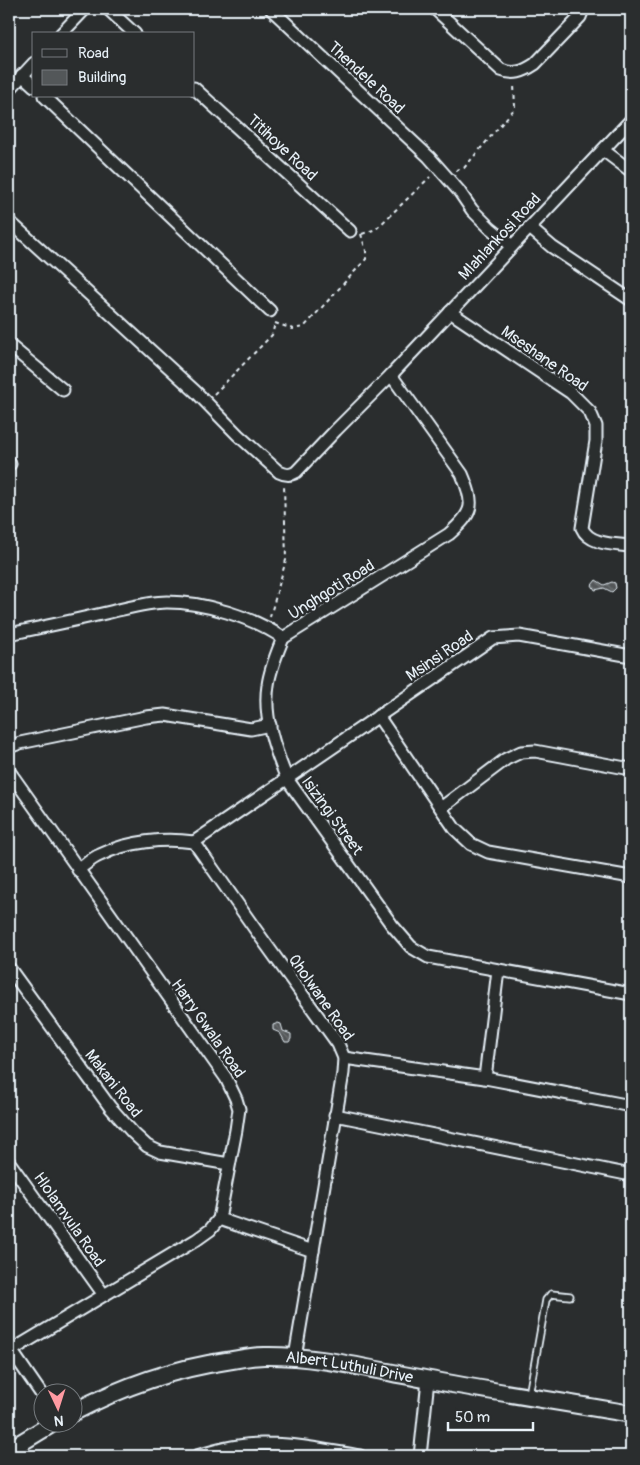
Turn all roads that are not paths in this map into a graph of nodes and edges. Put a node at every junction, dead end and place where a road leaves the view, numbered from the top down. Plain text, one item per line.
1 (85, 9) edge
2 (108, 9) edge
3 (271, 9) edge
4 (435, 9) edge
5 (584, 9) edge
6 (63, 32) edge
7 (133, 32) edge
8 (32, 65) edge
9 (22, 75) junction
10 (32, 84) edge
11 (195, 89) edge
12 (9, 90) edge
13 (46, 98) edge
14 (631, 120) edge
15 (602, 150) junction
16 (631, 171) edge
17 (9, 221) edge
18 (530, 228) junction
19 (356, 232) road end
20 (512, 246) junction
21 (631, 300) edge
22 (270, 311) road end
23 (450, 312) junction
24 (9, 345) edge
25 (391, 375) junction
26 (63, 390) dead end
27 (631, 546) edge
28 (9, 634) edge
29 (283, 638) junction
30 (631, 656) edge
31 (378, 716) junction
32 (270, 725) junction
33 (9, 747) edge
34 (631, 769) edge
35 (9, 771) edge
36 (287, 779) junction
37 (441, 808) junction
38 (194, 842) junction
39 (78, 870) junction
40 (631, 877) edge
41 (9, 968) edge
42 (498, 970) junction
43 (631, 994) edge
44 (344, 1058) junction
45 (484, 1078) junction
46 (631, 1106) edge
47 (335, 1116) junction
48 (9, 1162) edge
49 (229, 1164) junction
50 (631, 1175) edge
51 (219, 1219) junction
52 (312, 1251) junction
53 (104, 1295) junction
54 (570, 1296) dead end
55 (10, 1350) edge
56 (295, 1357) junction
57 (428, 1380) junction
58 (33, 1382) edge
59 (528, 1397) junction
60 (82, 1408) edge
61 (631, 1414) edge
62 (39, 1432) edge
63 (9, 1450) edge
64 (198, 1456) edge
65 (360, 1456) edge
66 (420, 1456) edge

1 - 6 street
2 - 7 street
3 - 20 street, Thendele Road
4 - 5 street
8 - 9 street
9 - 10 street
9 - 12 street
11 - 19 street, Titihoye Road
13 - 22 street
14 - 15 street, Mlahlankosi Road
15 - 16 street
15 - 18 street, Mlahlankosi Road
17 - 25 street, Mlahlankosi Road
18 - 20 street, Mlahlankosi Road
18 - 21 street
20 - 23 street, Mlahlankosi Road
23 - 25 street, Mlahlankosi Road
23 - 27 street, Mseshane Road
24 - 26 street
25 - 29 street, Unghgoti Road
28 - 29 street, Unghgoti Road
29 - 32 street, Isizingi Street
30 - 31 street, Msinsi Road
31 - 36 street, Msinsi Road
31 - 37 street
32 - 33 street
32 - 36 street, Isizingi Street
34 - 37 street
35 - 39 street, Harry Gwala Road
36 - 38 street, Msinsi Road
36 - 42 street, Isizingi Street
37 - 40 street
38 - 39 street
38 - 44 street, Qholwane Road
39 - 49 street, Harry Gwala Road
41 - 49 street, Makani Road
42 - 43 street, Isizingi Street
42 - 45 street
44 - 45 street, Qholwane Road
44 - 47 street
45 - 46 street, Qholwane Road
47 - 50 street
47 - 52 street
48 - 53 street, Hlolamvula Road
49 - 51 street, Harry Gwala Road
51 - 52 street
51 - 53 street
52 - 56 street
53 - 55 street
54 - 59 lane
55 - 58 street
56 - 57 street, Albert Luthuli Drive
56 - 60 street, Albert Luthuli Drive
57 - 59 street, Albert Luthuli Drive
57 - 66 street
59 - 61 street, Albert Luthuli Drive
62 - 63 street
64 - 65 street

